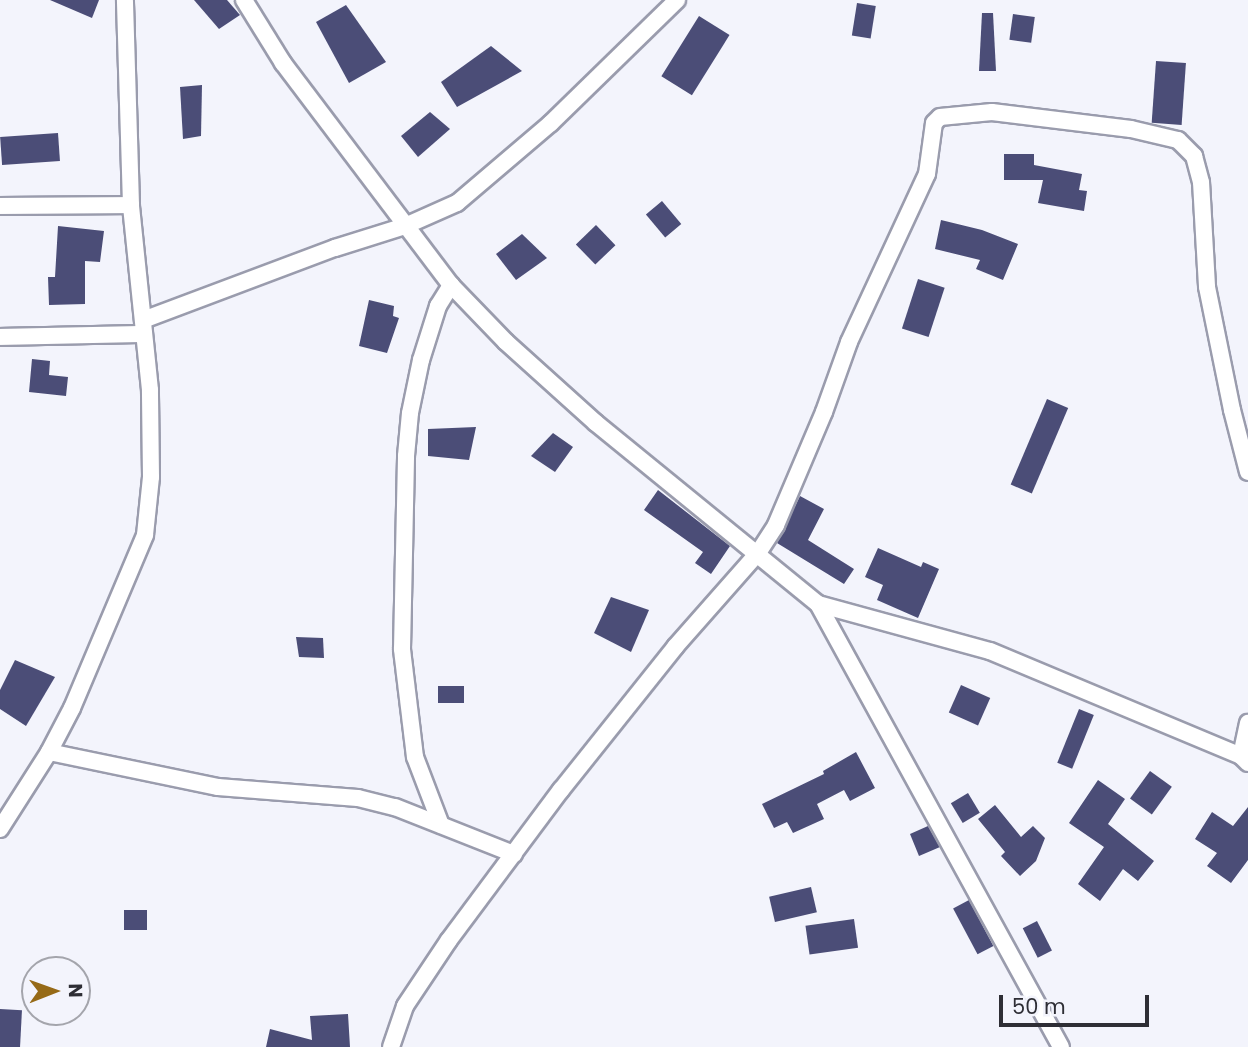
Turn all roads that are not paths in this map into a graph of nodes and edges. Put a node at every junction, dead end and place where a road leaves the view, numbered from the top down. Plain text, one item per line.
1 (125, 0) edge
2 (244, 0) edge
3 (677, 0) edge
4 (131, 205) junction
5 (0, 206) edge
6 (405, 226) junction
7 (452, 285) junction
8 (144, 327) junction
9 (0, 337) edge
10 (1248, 472) edge
11 (758, 553) junction
12 (818, 604) junction
13 (1248, 723) edge
14 (49, 752) junction
15 (1244, 760) edge
16 (441, 825) junction
17 (0, 830) edge
18 (514, 854) junction
19 (391, 1047) edge
20 (1061, 1047) edge

1 - 4 street
2 - 6 street
3 - 6 street
4 - 5 street
4 - 8 street
6 - 7 street
6 - 8 street
7 - 11 street
7 - 16 street
8 - 9 street
8 - 14 street
10 - 11 street
11 - 12 street
11 - 18 street
12 - 15 street
12 - 20 street
13 - 15 street
14 - 16 street
14 - 17 street
16 - 18 street
18 - 19 street

